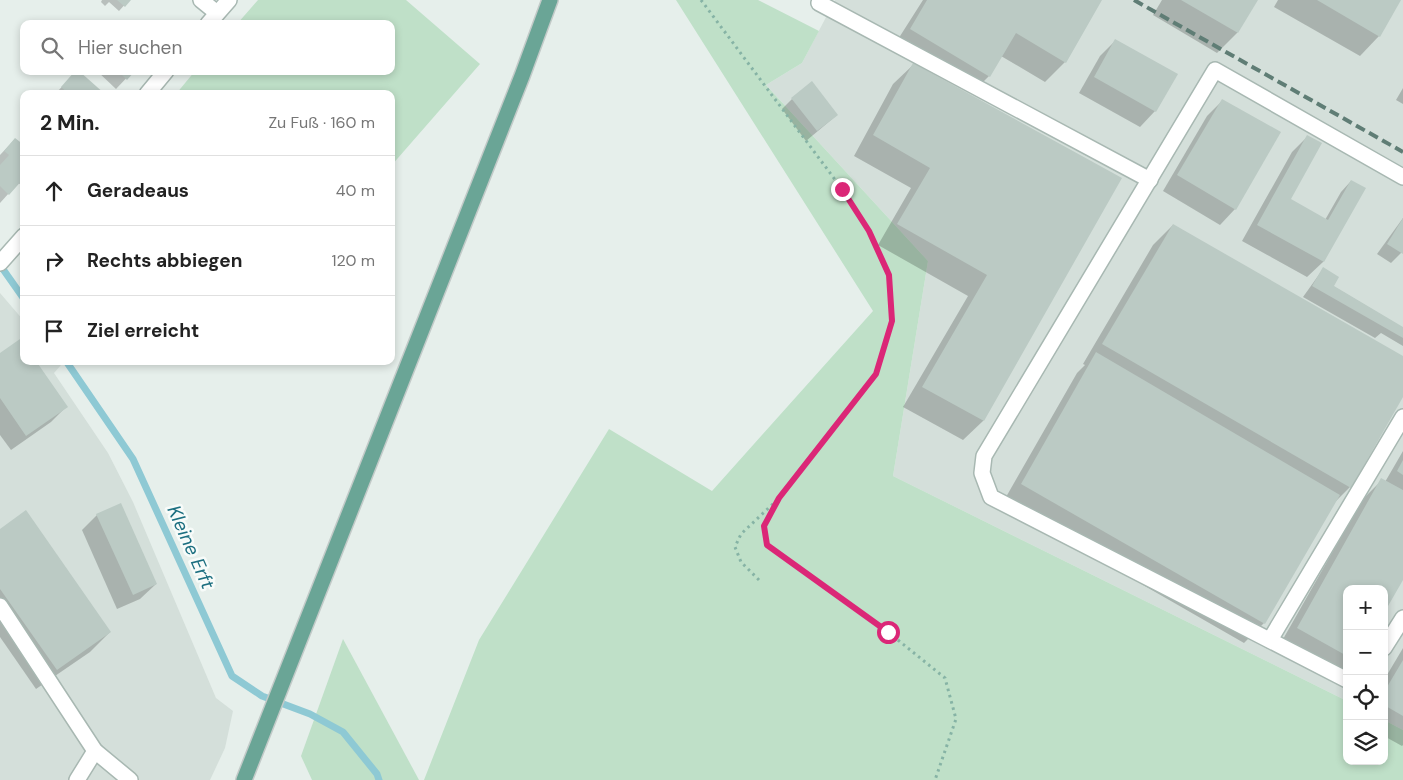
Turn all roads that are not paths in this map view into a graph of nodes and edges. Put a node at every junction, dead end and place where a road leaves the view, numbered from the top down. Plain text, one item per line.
1 (201, 0) edge
2 (229, 0) edge
3 (550, 0) edge
4 (819, 3) dead end
5 (212, 19) edge
6 (163, 75) edge
7 (150, 90) edge
8 (1403, 177) edge
9 (1150, 180) junction
10 (20, 241) edge
11 (0, 263) edge
12 (1403, 416) edge
13 (0, 606) edge
14 (1403, 618) edge
15 (1270, 640) junction
16 (1388, 642) edge
17 (1343, 678) edge
18 (95, 751) junction
19 (77, 780) edge
20 (130, 780) edge
21 (244, 780) edge

1 - 5 street
2 - 5 street
3 - 21 main road
4 - 9 street
6 - 7 street
8 - 9 street
9 - 15 street
10 - 11 street
12 - 15 street
13 - 18 street
14 - 16 street
15 - 17 street
18 - 19 street
18 - 20 street

